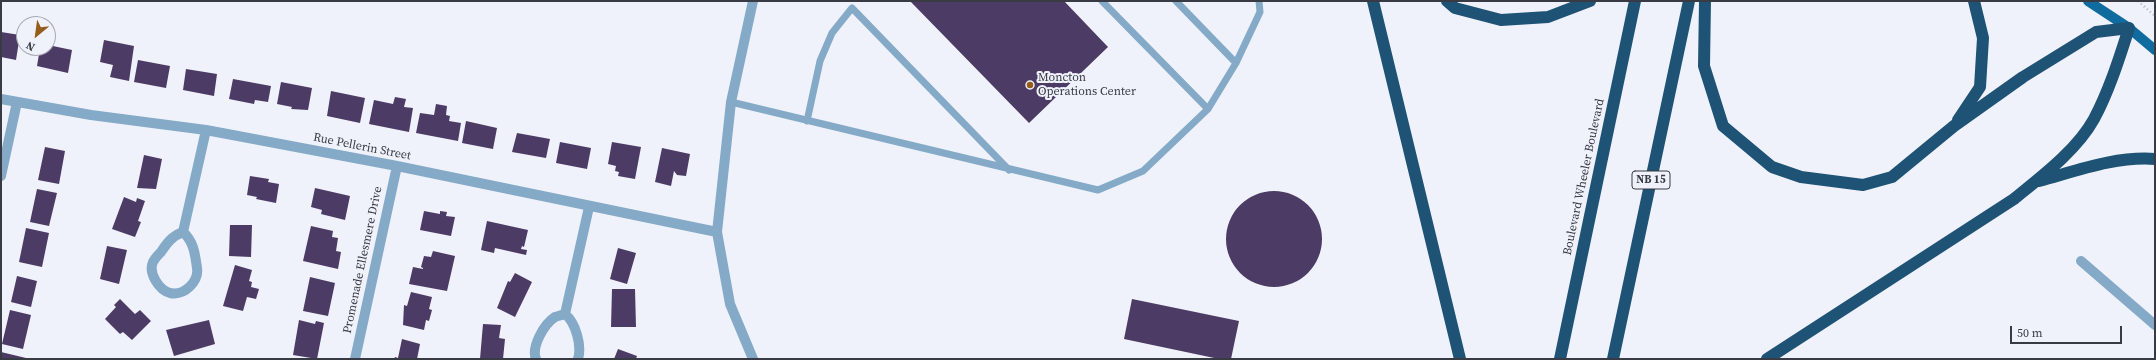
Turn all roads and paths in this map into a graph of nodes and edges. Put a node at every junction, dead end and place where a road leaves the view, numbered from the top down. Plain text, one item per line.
1 (753, 1) edge
2 (1102, 1) edge
3 (1176, 1) edge
4 (1259, 1) edge
5 (1373, 1) edge
6 (1448, 1) edge
7 (1590, 1) edge
8 (1635, 1) edge
9 (1689, 1) edge
10 (1705, 1) edge
11 (1974, 1) edge
12 (2088, 1) edge
13 (2138, 1) edge
14 (2155, 16) edge
15 (2130, 28) junction
16 (2155, 50) edge
17 (1236, 63) junction
18 (1, 99) edge
19 (17, 102) junction
20 (731, 102) junction
21 (1208, 109) junction
22 (807, 121) junction
23 (1954, 126) junction
24 (206, 130) junction
25 (2155, 159) edge
26 (397, 166) junction
27 (1009, 170) junction
28 (1, 176) edge
29 (2036, 182) junction
30 (589, 207) junction
31 (183, 232) junction
32 (717, 232) junction
33 (2081, 261) dead end
34 (565, 314) junction
35 (2155, 325) edge
36 (355, 359) edge
37 (536, 359) edge
38 (578, 359) edge
39 (753, 359) edge
40 (1460, 359) edge
41 (1560, 359) edge
42 (1613, 359) edge
43 (1767, 359) edge

1 - 20 street
2 - 21 lane
3 - 17 lane
4 - 17 lane
5 - 40 highway
6 - 7 highway
8 - 41 highway, Boulevard Wheeler Boulevard
9 - 42 highway, NB 15
10 - 23 highway
11 - 23 highway
12 - 15 main road
13 - 14 path
15 - 16 main road
15 - 23 highway
15 - 29 highway
17 - 21 lane
18 - 19 street, Rue Pellerin Street
19 - 24 street, Rue Pellerin Street
19 - 28 street
20 - 22 lane
20 - 32 street
21 - 27 lane
22 - 27 lane
22 - 27 lane
24 - 26 street, Rue Pellerin Street
24 - 31 street
25 - 29 highway
26 - 30 street, Rue Pellerin Street
26 - 36 street, Promenade Ellesmere Drive
29 - 43 highway
30 - 32 street, Rue Pellerin Street
30 - 34 street
31 - 31 street
32 - 39 street
33 - 35 street
34 - 37 street
34 - 38 street

